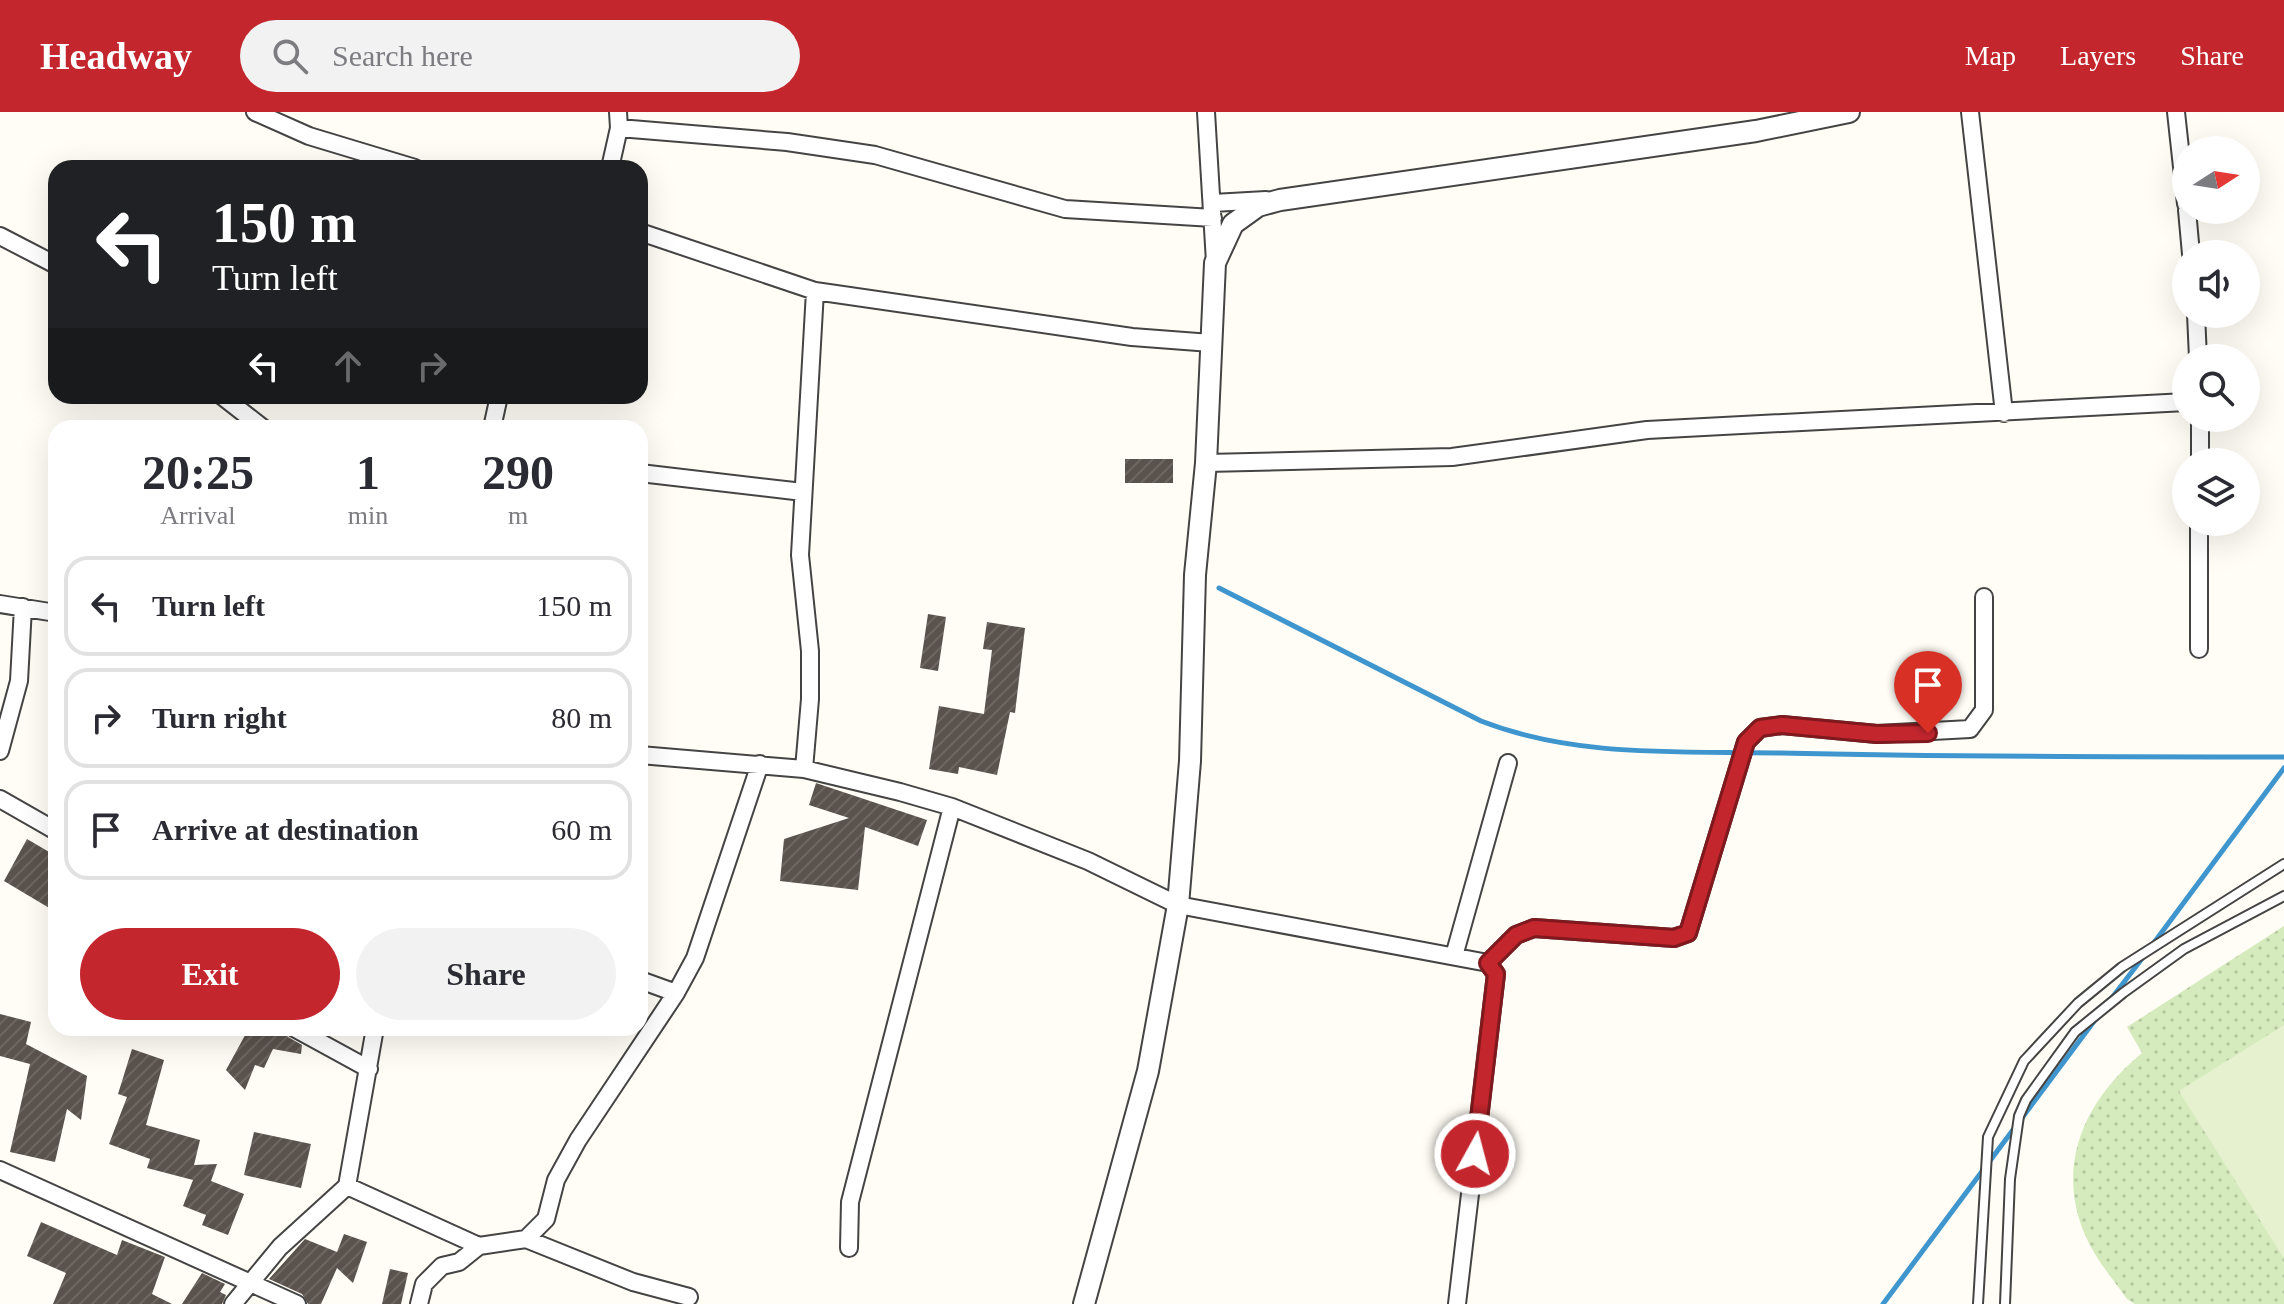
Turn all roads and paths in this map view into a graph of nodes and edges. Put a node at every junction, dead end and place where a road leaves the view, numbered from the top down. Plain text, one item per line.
1 (255, 112) edge
2 (1206, 112) edge
3 (1849, 112) edge
4 (1970, 112) edge
5 (2176, 112) edge
6 (619, 120) edge
7 (2179, 136) edge
8 (388, 160) edge
9 (612, 160) edge
10 (1280, 200) junction
11 (1213, 210) junction
12 (648, 235) edge
13 (0, 236) edge
14 (48, 261) edge
15 (1215, 263) junction
16 (815, 291) junction
17 (1211, 343) junction
18 (2172, 403) edge
19 (232, 404) edge
20 (2004, 413) junction
21 (253, 420) edge
22 (1206, 463) junction
23 (648, 474) edge
24 (803, 492) junction
25 (2199, 536) edge
26 (1984, 597) dead end
27 (0, 604) edge
28 (23, 607) junction
29 (48, 612) edge
30 (2199, 649) dead end
31 (0, 751) edge
32 (648, 756) edge
33 (1508, 763) dead end
34 (760, 764) junction
35 (804, 769) junction
36 (0, 799) edge
37 (952, 807) junction
38 (48, 826) edge
39 (2284, 864) edge
40 (2284, 896) edge
41 (1178, 905) junction
42 (1454, 956) junction
43 (1488, 963) junction
44 (648, 983) edge
45 (676, 993) junction
46 (648, 1035) edge
47 (309, 1036) edge
48 (374, 1036) edge
49 (647, 1036) edge
50 (369, 1069) junction
51 (0, 1170) edge
52 (347, 1186) junction
53 (526, 1239) junction
54 (479, 1246) junction
55 (849, 1248) dead end
56 (251, 1285) junction
57 (689, 1297) dead end
58 (233, 1304) edge
59 (297, 1304) edge
60 (419, 1304) edge
61 (1084, 1304) edge
62 (1457, 1304) edge
63 (1978, 1304) edge
64 (2005, 1304) edge

1 - 8 street
2 - 11 street
3 - 10 street
4 - 20 street
5 - 7 street
6 - 9 street
6 - 11 street
10 - 11 street
10 - 15 street
11 - 15 street
12 - 16 street
13 - 14 street
15 - 17 street
16 - 17 street
16 - 24 street
17 - 22 street
18 - 20 street
19 - 21 street
20 - 22 street
22 - 41 street
23 - 24 street
24 - 35 street
25 - 30 street
26 - 43 street
27 - 28 street
28 - 29 street
28 - 31 street
32 - 34 street
33 - 42 street
34 - 35 street
34 - 45 street
35 - 37 street
36 - 38 street
37 - 41 street
37 - 55 street
39 - 63 lane
40 - 64 lane
41 - 42 street
41 - 61 street
42 - 43 street
43 - 62 street
44 - 45 street
45 - 46 street
47 - 50 street
48 - 50 street
49 - 53 street
50 - 52 street
51 - 56 street
52 - 54 street
52 - 56 street
53 - 54 street
53 - 57 street
54 - 60 street
56 - 58 street
56 - 59 street

